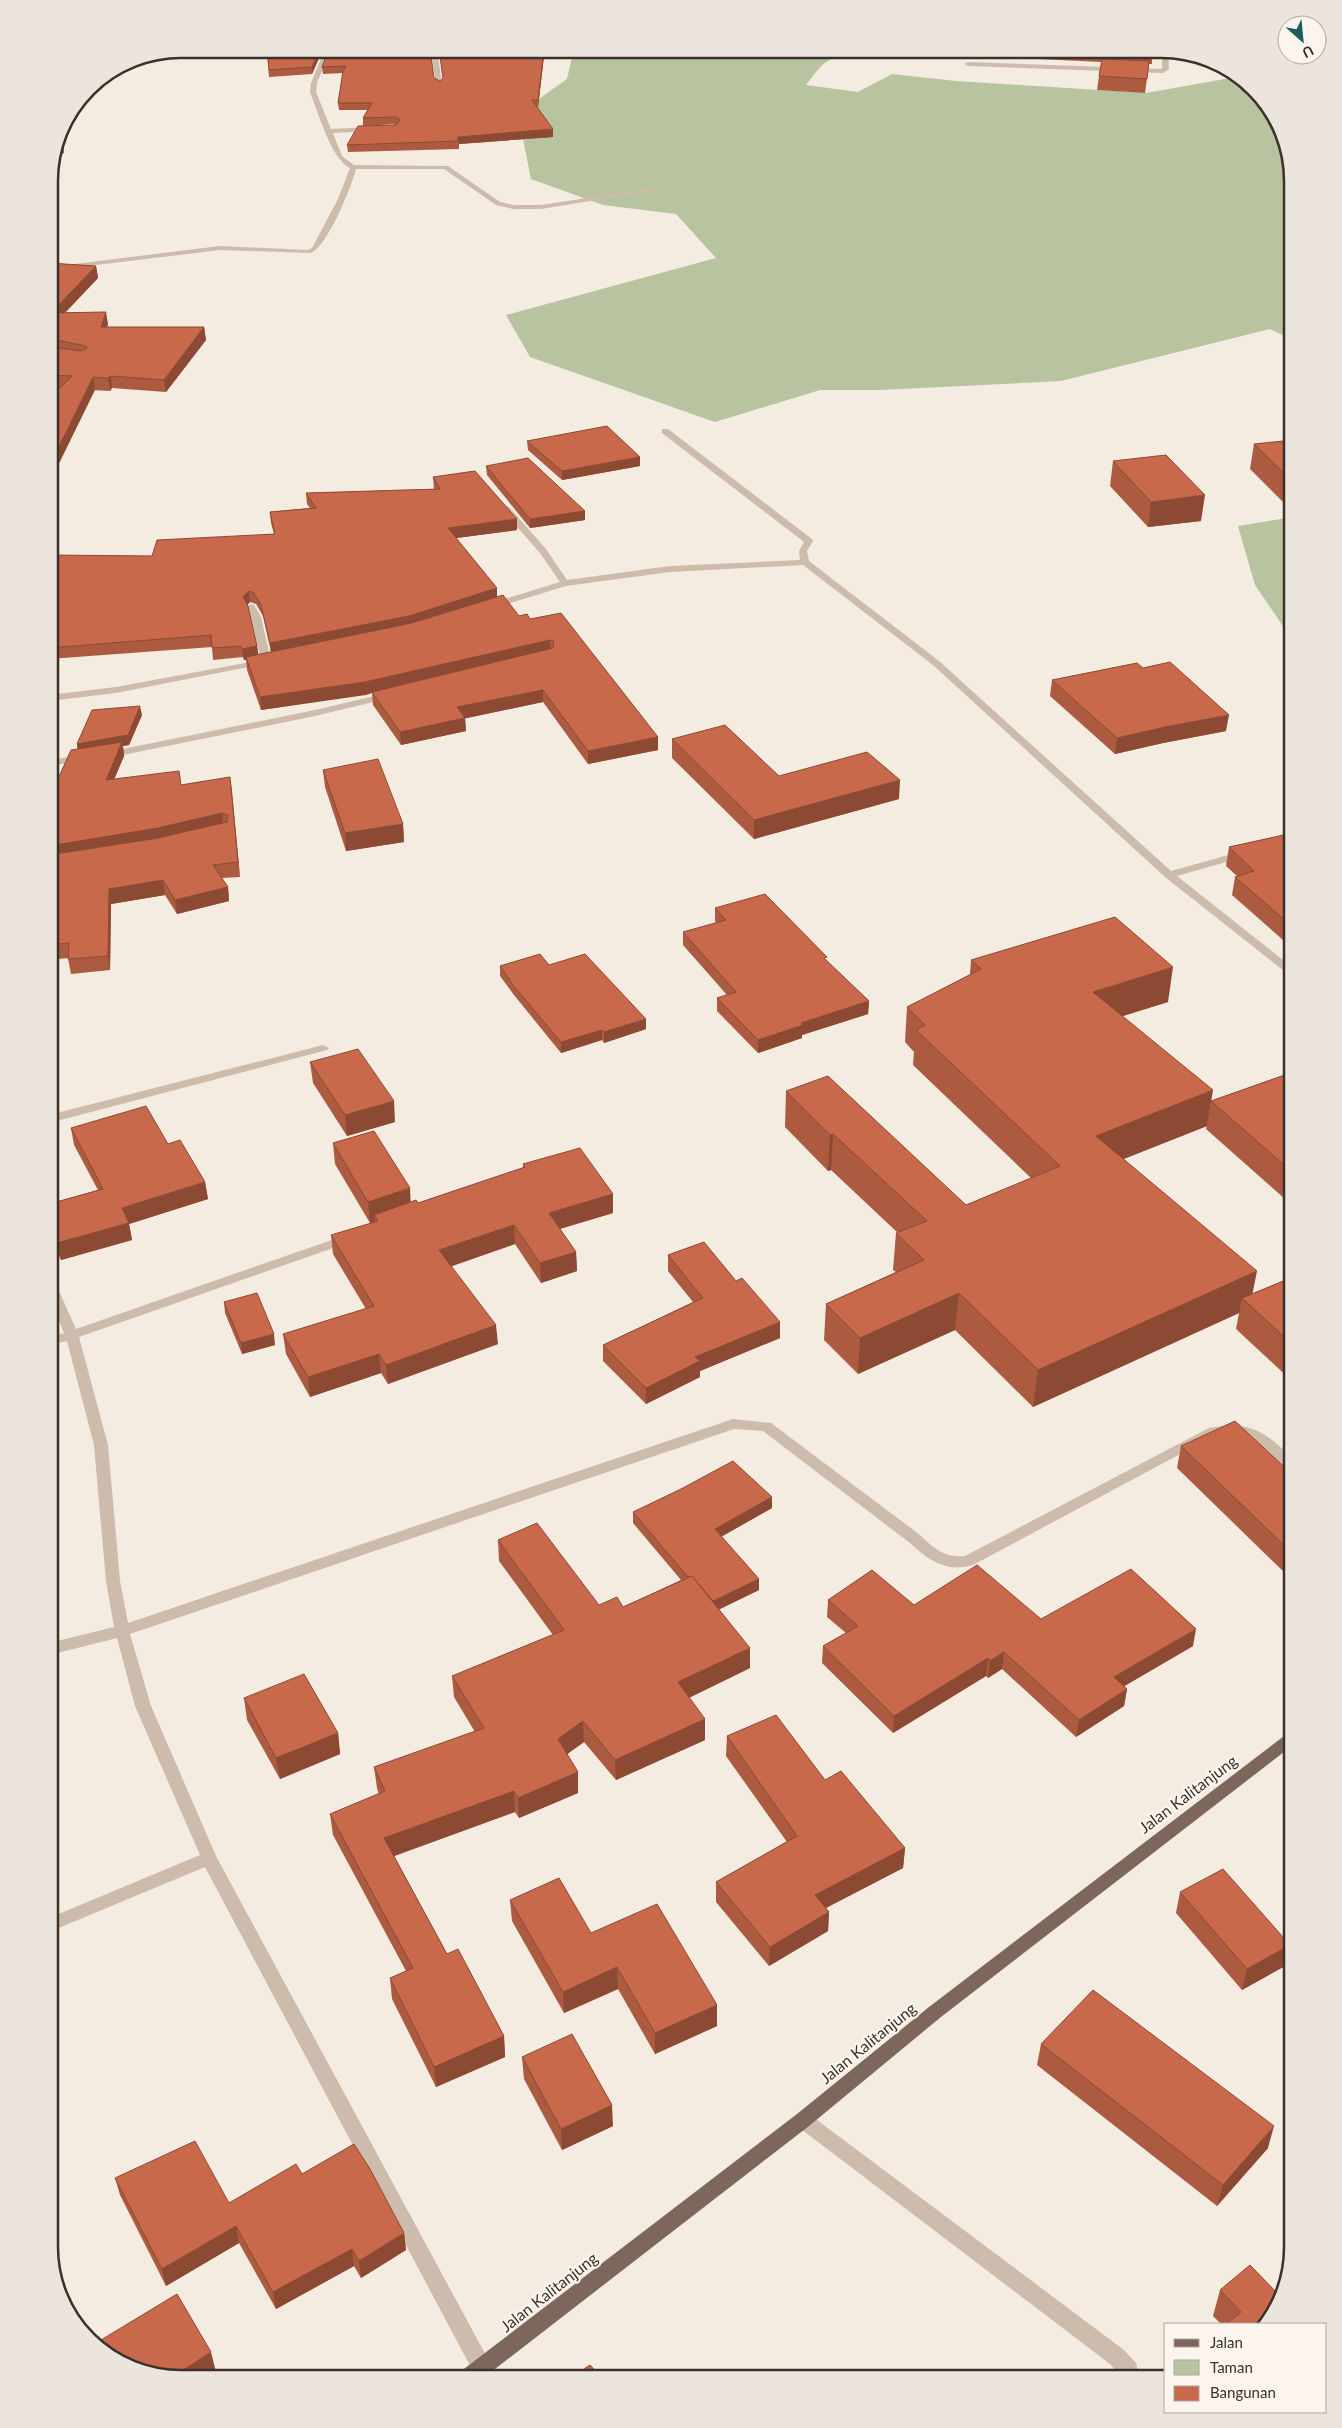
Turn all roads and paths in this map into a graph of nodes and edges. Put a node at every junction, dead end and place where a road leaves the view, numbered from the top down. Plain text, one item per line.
1 (324, 58) edge
2 (435, 58) edge
3 (1165, 58) edge
4 (968, 64) dead end
5 (439, 86) edge
6 (377, 129) edge
7 (329, 131) junction
8 (353, 167) junction
9 (654, 190) dead end
10 (60, 267) edge
11 (665, 431) dead end
12 (500, 501) edge
13 (806, 562) junction
14 (565, 584) junction
15 (251, 607) edge
16 (479, 610) edge
17 (402, 692) edge
18 (58, 697) edge
19 (58, 763) edge
20 (1255, 851) edge
21 (1169, 875) junction
22 (1284, 966) edge
23 (323, 1048) dead end
24 (58, 1117) edge
25 (361, 1233) edge
26 (58, 1303) edge
27 (72, 1335) junction
28 (58, 1339) edge
29 (1284, 1459) edge
30 (122, 1631) junction
31 (58, 1647) edge
32 (1284, 1744) edge
33 (209, 1858) junction
34 (58, 1921) edge
35 (803, 2120) junction
36 (482, 2368) junction
37 (479, 2370) edge
38 (1129, 2370) edge

1 - 7 street
2 - 5 street
3 - 4 street
6 - 7 street
7 - 8 street
8 - 9 street
8 - 10 street
11 - 13 street
12 - 14 street
13 - 14 street
13 - 21 street
14 - 16 street
15 - 18 street
17 - 19 street
20 - 21 street
21 - 22 street
23 - 24 street
25 - 27 street
26 - 27 street
27 - 28 street
27 - 30 street
29 - 30 street
30 - 31 street
30 - 33 street
32 - 35 main road, Jalan Kalitanjung
33 - 34 street
33 - 36 street
35 - 36 main road, Jalan Kalitanjung
35 - 38 street
36 - 37 main road, Jalan Kalitanjung

